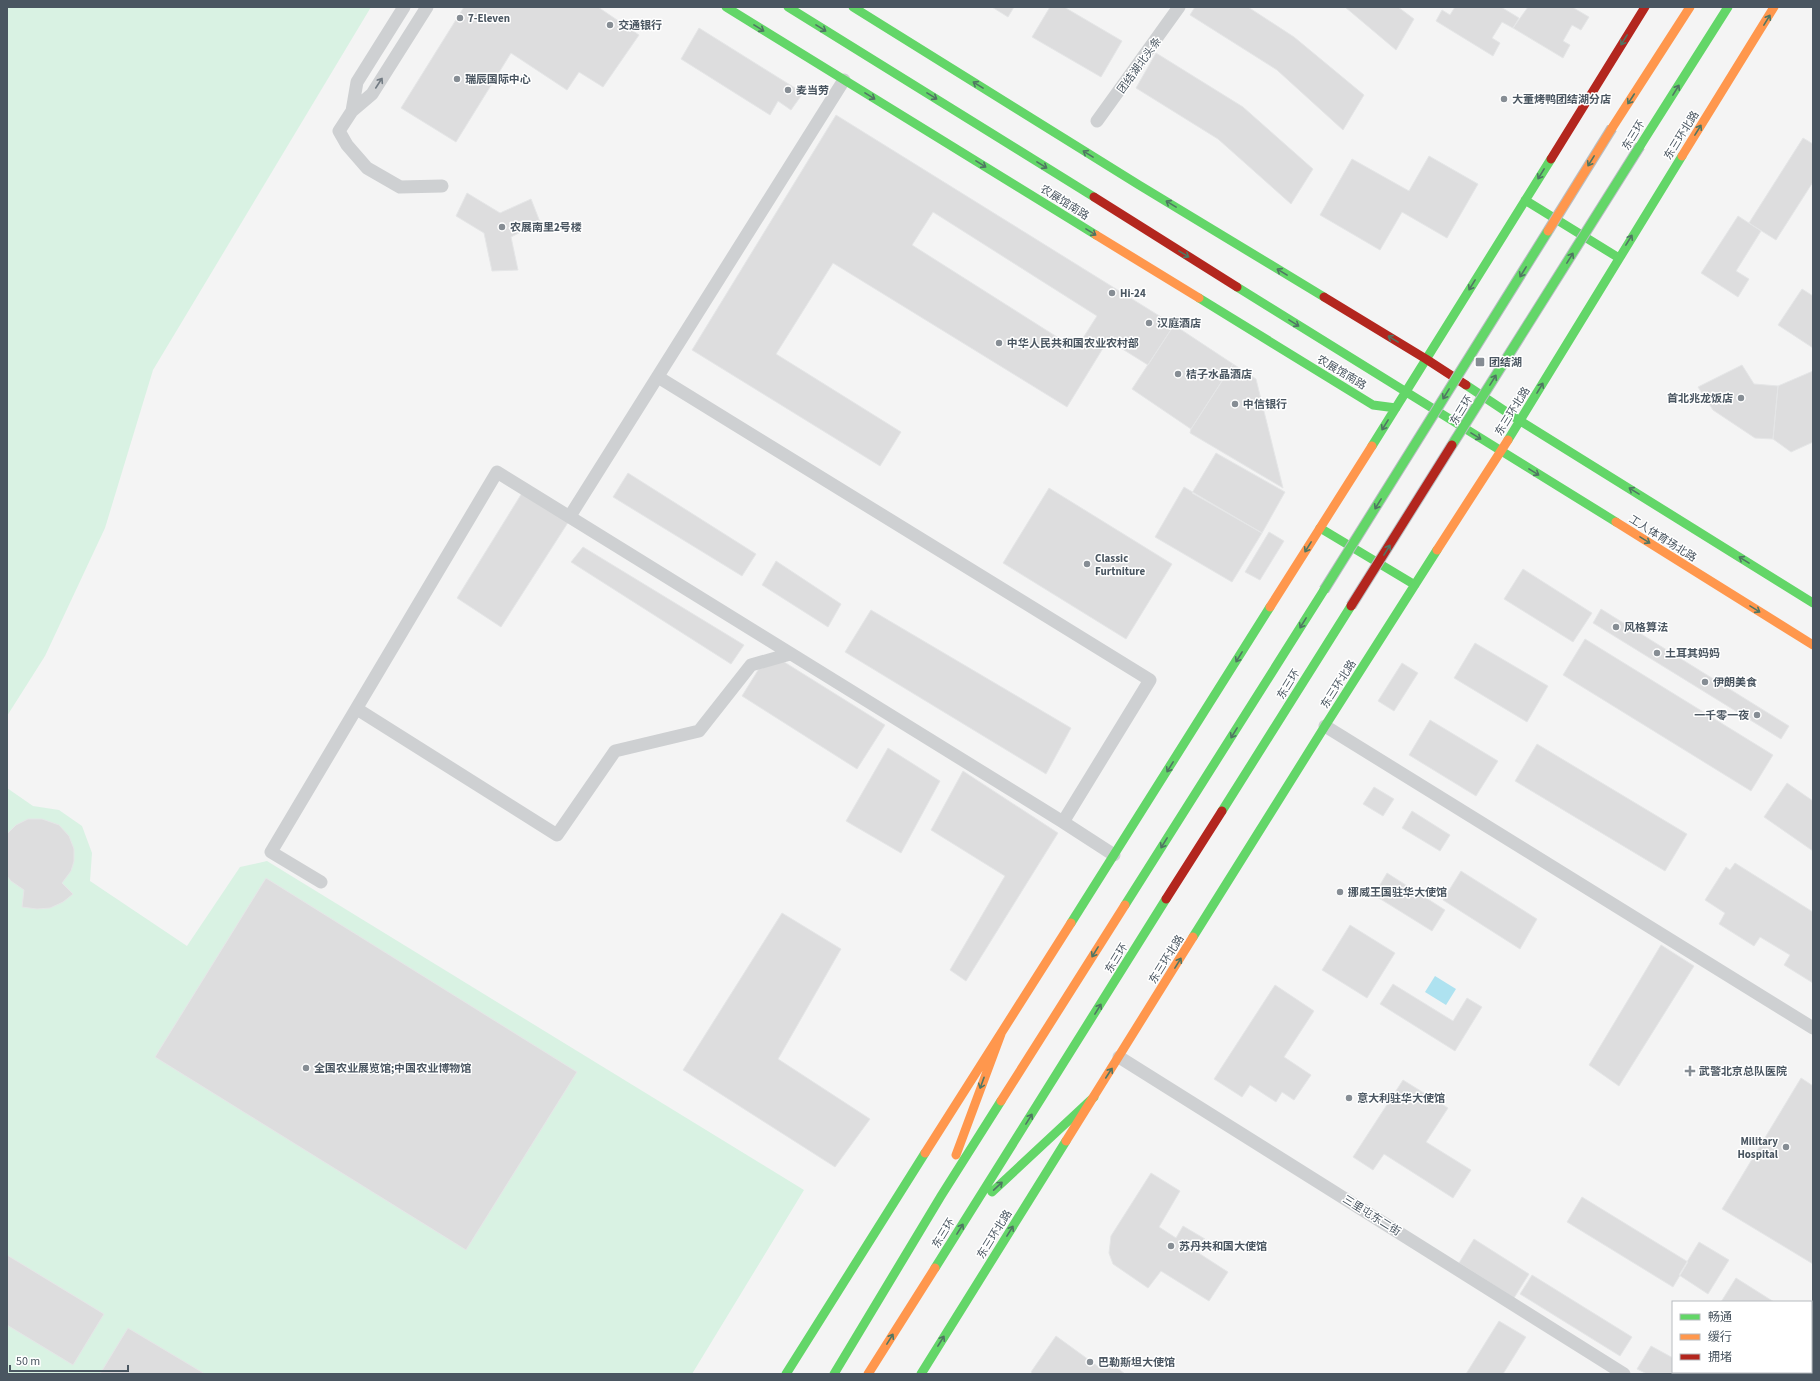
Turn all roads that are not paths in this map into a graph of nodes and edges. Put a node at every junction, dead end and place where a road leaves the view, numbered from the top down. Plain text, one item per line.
1 (404, 7) edge
2 (427, 7) edge
3 (726, 7) edge
4 (788, 7) edge
5 (853, 7) edge
6 (1178, 7) edge
7 (1690, 7) edge
8 (1728, 7) edge
9 (1774, 7) edge
10 (1642, 8) edge
11 (844, 80) junction
12 (352, 111) junction
13 (1097, 121) dead end
14 (442, 186) dead end
15 (1525, 200) junction
16 (1619, 258) junction
17 (1426, 360) junction
18 (658, 377) junction
19 (1406, 392) junction
20 (1396, 408) junction
21 (1520, 421) junction
22 (1501, 451) junction
23 (570, 516) junction
24 (1320, 528) junction
25 (1415, 585) junction
26 (1813, 602) edge
27 (1813, 645) edge
28 (790, 654) junction
29 (357, 709) junction
30 (1325, 726) junction
31 (1063, 822) junction
32 (1114, 855) junction
33 (321, 882) dead end
34 (1813, 1028) edge
35 (1001, 1034) junction
36 (1119, 1057) junction
37 (1094, 1096) junction
38 (941, 1196) junction
39 (970, 1213) junction
40 (845, 1357) junction
41 (869, 1373) edge
42 (786, 1374) edge
43 (827, 1374) edge
44 (834, 1374) edge
45 (921, 1374) edge
46 (1624, 1374) edge

1 - 12 street
12 -> 2 street
3 -> 11 main road, 农展馆南路
4 -> 19 main road, 农展馆南路
17 -> 5 main road
6 - 13 street, 团结湖北头条
7 -> 38 main road, 东三环, bridge
39 -> 8 main road, 东三环, bridge
16 -> 9 main road, 东三环北路
10 -> 15 main road
11 - 18 street
11 -> 20 main road, 农展馆南路
12 - 14 street
15 - 16 main road
15 -> 17 main road
21 -> 16 main road, 东三环北路
17 - 19 main road
17 - 21 main road
18 - 23 street
18 - 31 street
19 - 20 main road
19 -> 22 main road, 农展馆南路
20 -> 24 main road
21 - 22 main road, 东三环北路
26 -> 21 main road
22 - 25 main road, 东三环北路
22 -> 27 main road, 工人体育场北路
23 - 28 street
23 - 29 street
24 - 25 main road
24 -> 32 main road
25 - 30 main road, 东三环北路
28 - 29 street
28 - 31 street
29 - 33 street
30 - 34 street
36 -> 30 main road, 东三环北路
31 - 32 street
32 - 35 main road
35 -> 38 main road
35 - 42 main road
37 -> 36 main road, 东三环北路
36 - 46 street, 三里屯东二街
39 -> 37 main road
45 -> 37 main road, 东三环北路
38 - 40 main road, 东三环
41 -> 39 main road, 东三环
40 - 43 main road
40 - 44 main road, 东三环

